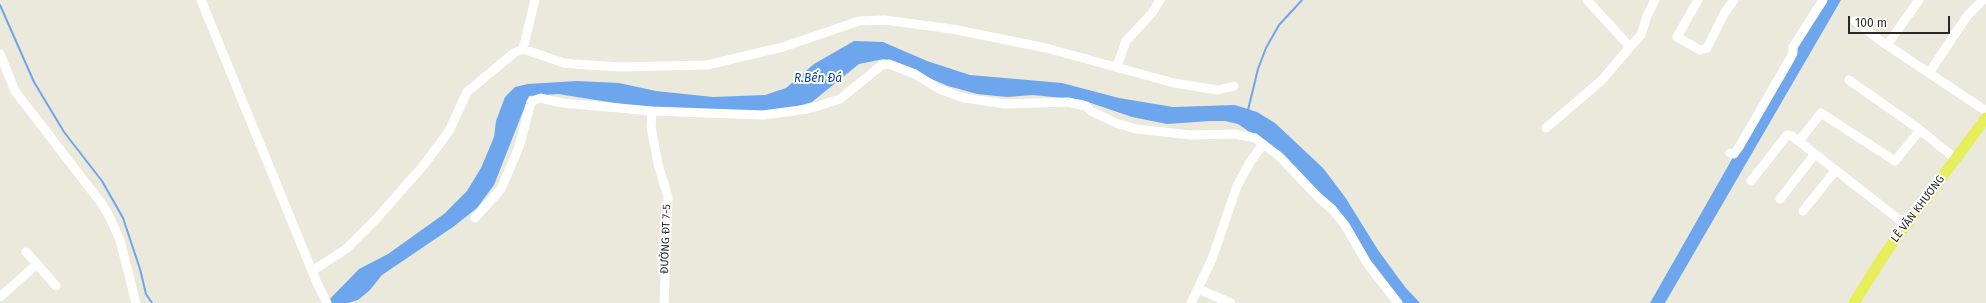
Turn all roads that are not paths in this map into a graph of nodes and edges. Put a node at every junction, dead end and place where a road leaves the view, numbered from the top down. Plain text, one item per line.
1 (202, 0) edge
2 (534, 0) edge
3 (1160, 0) edge
4 (1587, 0) edge
5 (1655, 0) edge
6 (1698, 0) edge
7 (1734, 0) edge
8 (1823, 0) edge
9 (1919, 0) edge
10 (1983, 0) edge
11 (1855, 21) dead end
12 (1887, 45) junction
13 (1630, 47) junction
14 (523, 49) junction
15 (0, 54) edge
16 (1117, 66) junction
17 (1929, 73) junction
18 (1849, 80) dead end
19 (1234, 86) dead end
20 (652, 111) junction
21 (1986, 111) edge
22 (1986, 118) edge
23 (1546, 128) dead end
24 (1920, 130) junction
25 (1798, 141) junction
26 (1263, 144) junction
27 (1730, 153) dead end
28 (1815, 154) junction
29 (1956, 159) junction
30 (1836, 170) junction
31 (1751, 181) dead end
32 (1780, 199) dead end
33 (1803, 211) dead end
34 (475, 218) dead end
35 (1906, 225) junction
36 (26, 252) dead end
37 (37, 264) junction
38 (312, 271) junction
39 (56, 286) dead end
40 (1198, 289) junction
41 (0, 296) edge
42 (136, 303) edge
43 (327, 303) edge
44 (664, 303) edge
45 (1191, 303) edge
46 (1231, 303) edge
47 (1398, 303) edge
48 (1854, 303) edge

1 - 38 street
2 - 14 street
3 - 16 street
4 - 13 street
5 - 13 street
6 - 7 street
8 - 27 street
9 - 12 street
10 - 17 street
11 - 12 street
12 - 17 street
13 - 23 street
14 - 16 street
14 - 38 street
15 - 42 street
16 - 19 street
17 - 21 street
18 - 24 street
20 - 26 street
20 - 34 street
20 - 44 street, ĐƯỜNG ĐT 7-5
22 - 29 main road, LÊ VĂN KHƯƠNG
24 - 25 street
24 - 29 street
25 - 28 street
25 - 31 street
26 - 40 street
26 - 47 street
28 - 30 street
28 - 32 street
29 - 35 main road, LÊ VĂN KHƯƠNG
30 - 33 street
30 - 35 street
35 - 48 main road, LÊ VĂN KHƯƠNG
36 - 37 street
37 - 39 street
37 - 41 street
38 - 43 street
40 - 45 street
40 - 46 street

